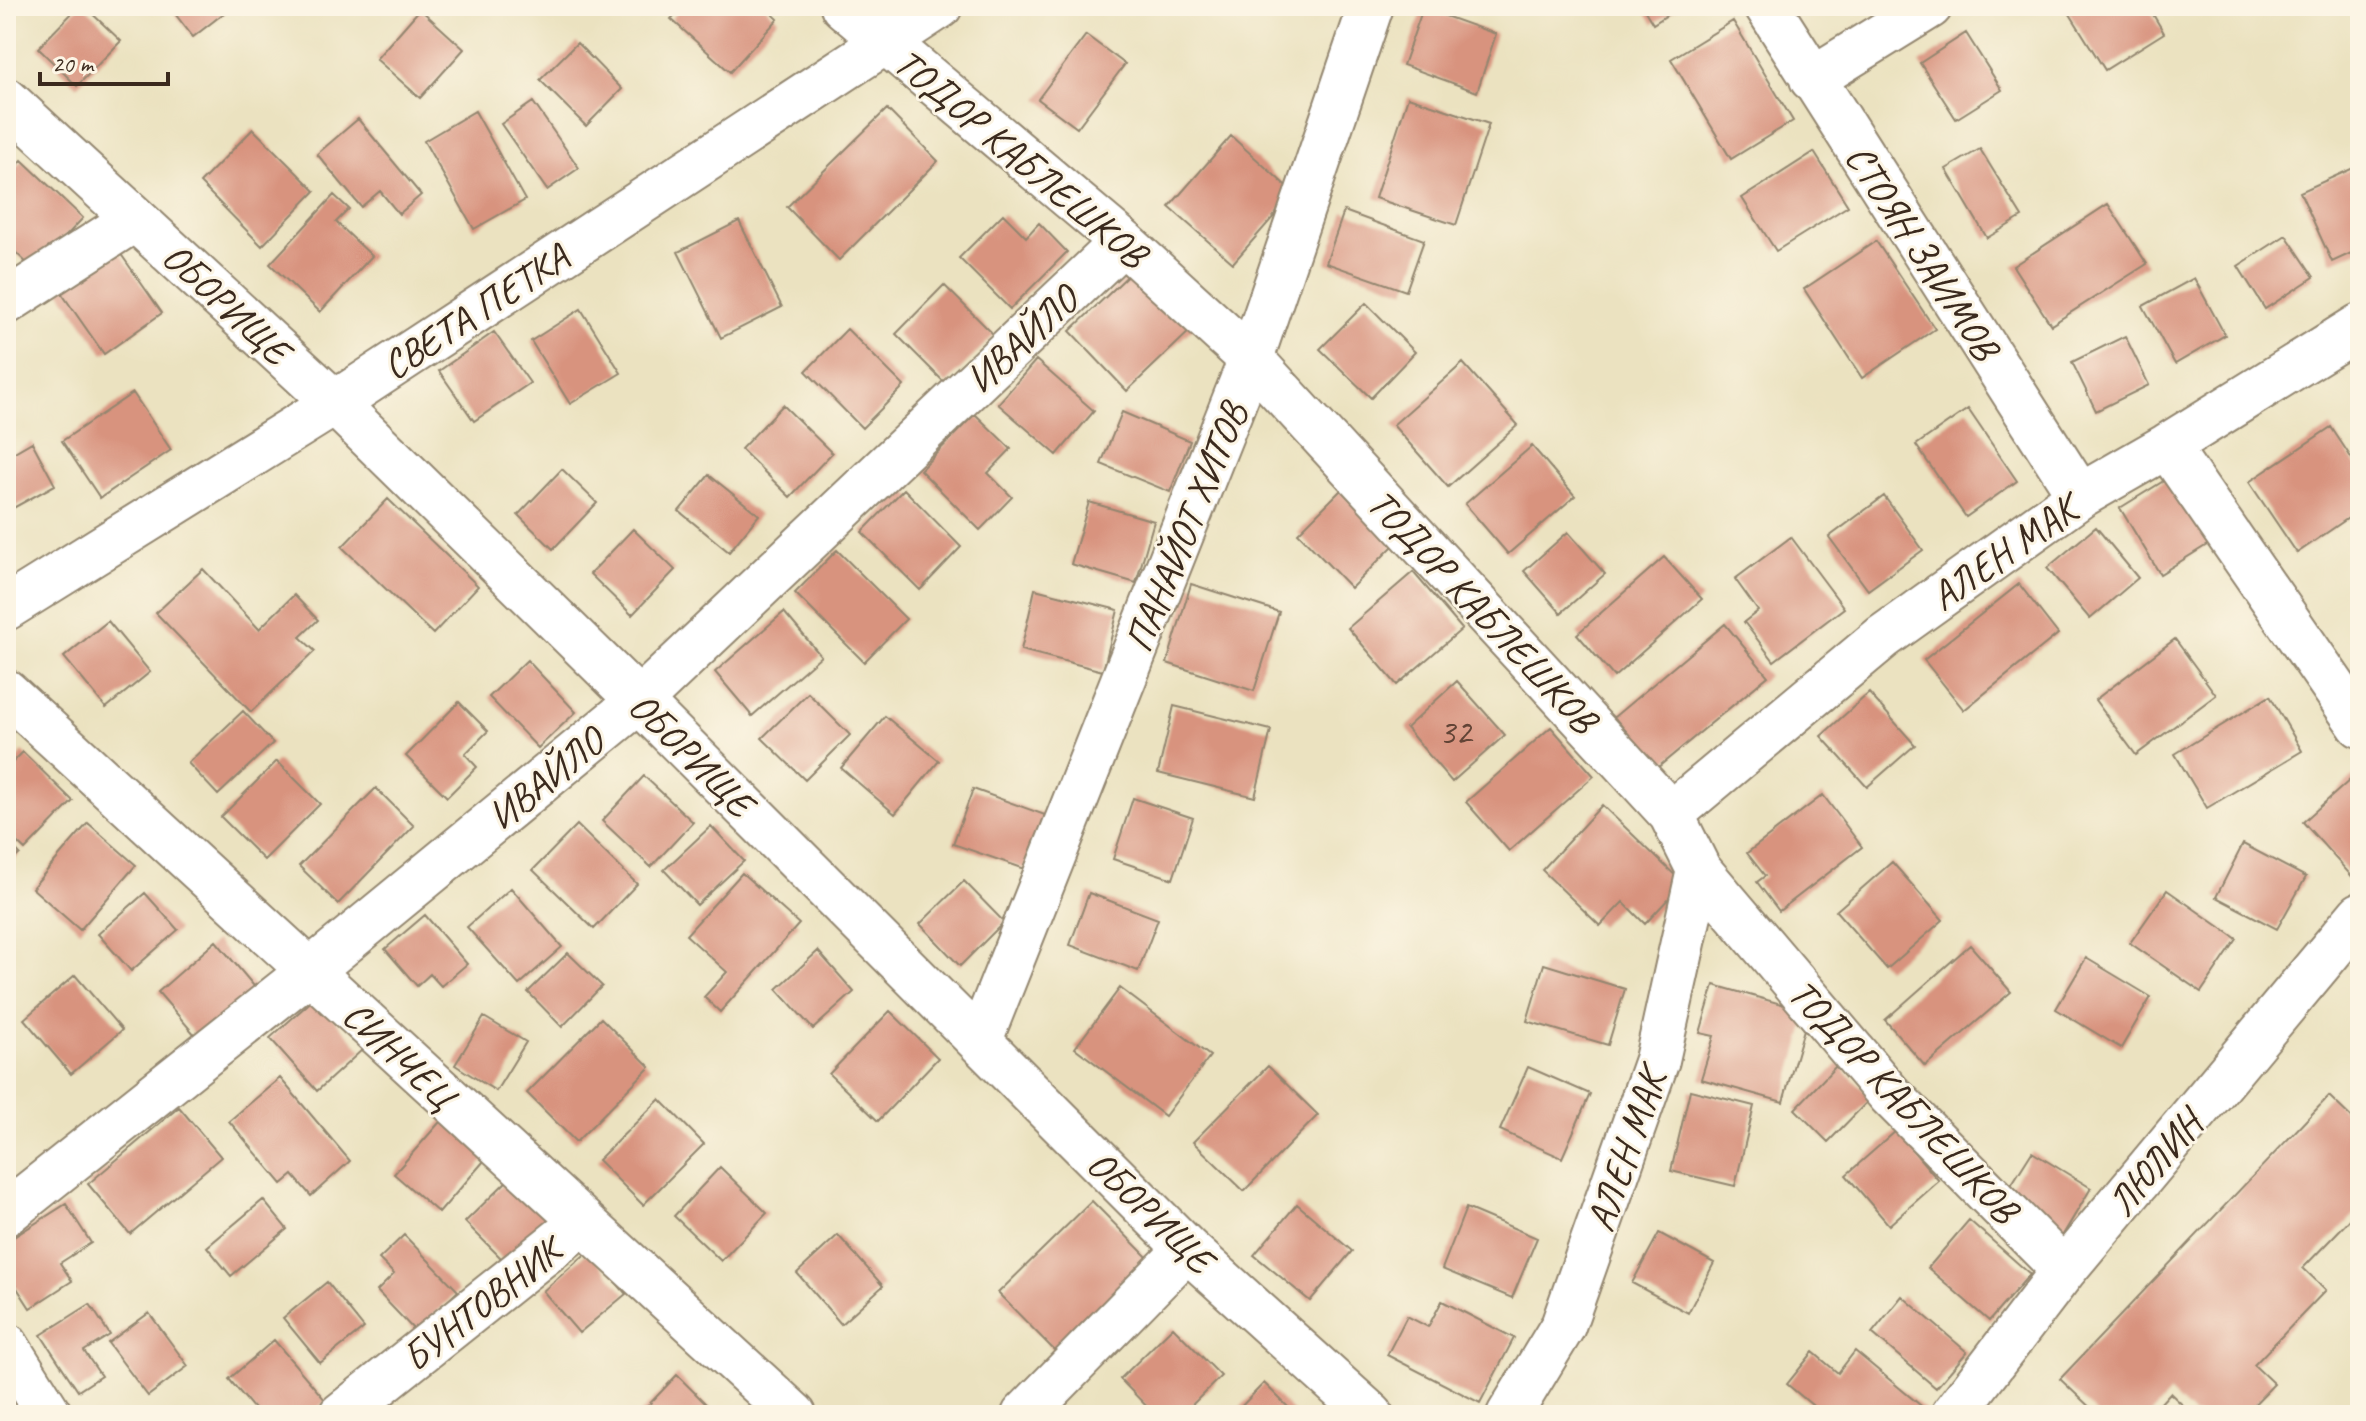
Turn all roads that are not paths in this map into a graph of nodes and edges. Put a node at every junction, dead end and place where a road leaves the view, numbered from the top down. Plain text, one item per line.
1 (843, 6) edge
2 (940, 6) edge
3 (1371, 6) edge
4 (1767, 6) edge
5 (1930, 6) edge
6 (884, 42) junction
7 (1812, 79) junction
8 (6, 100) edge
9 (135, 219) junction
10 (1123, 242) junction
11 (6, 302) edge
12 (2360, 326) edge
13 (1251, 359) junction
14 (335, 403) junction
15 (2167, 446) junction
16 (2080, 496) junction
17 (6, 608) edge
18 (6, 692) edge
19 (639, 701) junction
20 (2360, 725) edge
21 (1671, 814) junction
22 (1699, 870) junction
23 (2360, 915) edge
24 (310, 971) junction
25 (980, 1040) junction
26 (6, 1213) edge
27 (583, 1222) junction
28 (1187, 1249) junction
29 (2064, 1270) junction
30 (13, 1368) edge
31 (50, 1415) edge
32 (341, 1415) edge
33 (794, 1415) edge
34 (1024, 1415) edge
35 (1371, 1415) edge
36 (1509, 1415) edge
37 (1953, 1415) edge

1 - 6 street, ТОДОР КАБЛЕШКОВ
2 - 6 street, СВЕТА ПЕТКА
3 - 13 street, ПАНАЙОТ ХИТОВ
4 - 7 street, СТОЯН ЗАИМОВ
5 - 7 street
6 - 10 street, ТОДОР КАБЛЕШКОВ
6 - 14 street, СВЕТА ПЕТКА
7 - 16 street, СТОЯН ЗАИМОВ
8 - 9 street, ОБОРИЩЕ
9 - 11 street
9 - 14 street, ОБОРИЩЕ
10 - 13 street, ТОДОР КАБЛЕШКОВ
10 - 19 street, ИВАЙЛО
12 - 15 street, АЛЕН МАК
13 - 21 street, ТОДОР КАБЛЕШКОВ
13 - 25 street, ПАНАЙОТ ХИТОВ
14 - 17 street, СВЕТА ПЕТКА
14 - 19 street, ОБОРИЩЕ
15 - 16 street, АЛЕН МАК
15 - 20 street
16 - 21 street, АЛЕН МАК
18 - 24 street, СИНЧЕЦ
19 - 24 street, ИВАЙЛО
19 - 25 street, ОБОРИЩЕ
21 - 22 street, ТОДОР КАБЛЕШКОВ
22 - 29 street, ТОДОР КАБЛЕШКОВ
22 - 36 street, АЛЕН МАК
23 - 29 street, ЛЮЛИН
24 - 26 street, ИВАЙЛО
24 - 27 street, СИНЧЕЦ
25 - 28 street, ОБОРИЩЕ
27 - 32 street, БУНТОВНИК
27 - 33 street, СИНЧЕЦ
28 - 34 street
28 - 35 street, ОБОРИЩЕ
29 - 37 street, ЛЮЛИН
30 - 31 street

